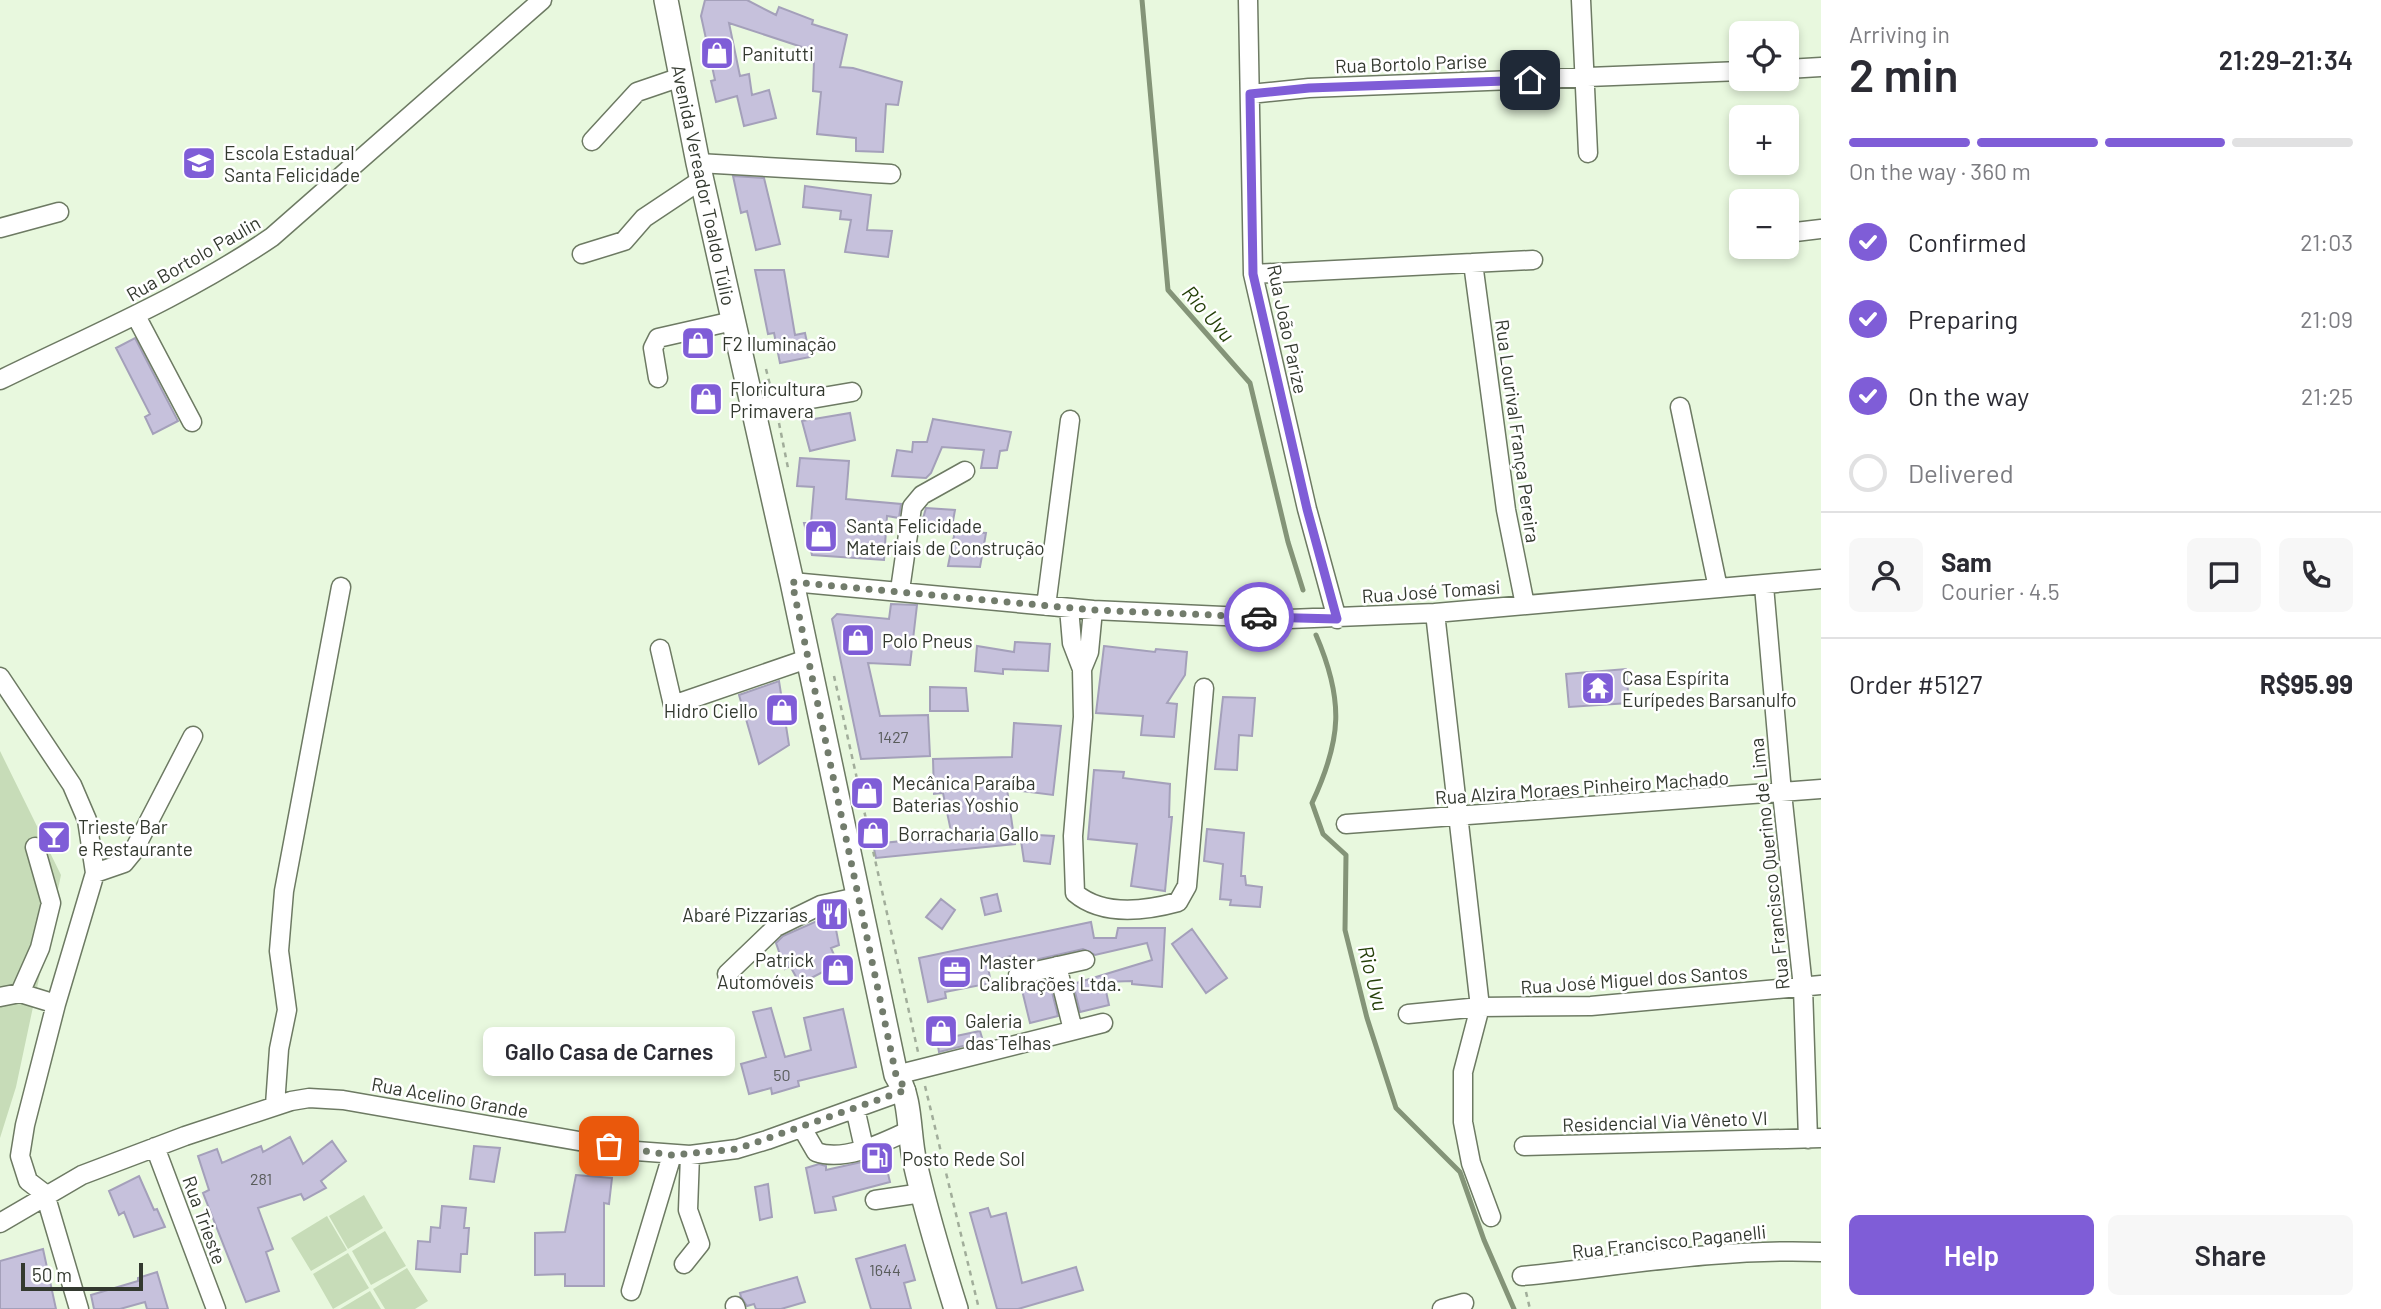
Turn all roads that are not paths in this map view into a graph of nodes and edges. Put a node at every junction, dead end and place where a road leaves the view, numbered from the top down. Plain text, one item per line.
1 (542, 0) edge
2 (666, 0) edge
3 (1248, 0) edge
4 (1581, 0) edge
5 (1821, 67) edge
6 (1799, 68) edge
7 (1729, 72) edge
8 (681, 77) junction
9 (1585, 78) junction
10 (1250, 94) junction
11 (592, 141) dead end
12 (1588, 153) dead end
13 (700, 172) junction
14 (891, 174) dead end
15 (59, 212) dead end
16 (0, 228) edge
17 (1821, 229) edge
18 (1799, 232) edge
19 (582, 254) dead end
20 (1533, 260) dead end
21 (1473, 263) junction
22 (1253, 274) junction
23 (136, 316) junction
24 (733, 321) junction
25 (658, 378) dead end
26 (0, 380) edge
27 (852, 392) dead end
28 (1680, 407) dead end
29 (753, 409) junction
30 (1070, 420) dead end
31 (192, 422) dead end
32 (965, 471) dead end
33 (1821, 579) edge
34 (792, 582) junction
35 (1764, 586) junction
36 (341, 587) dead end
37 (1718, 588) junction
38 (900, 590) junction
39 (1525, 605) junction
40 (1046, 606) junction
41 (1069, 608) junction
42 (1093, 610) junction
43 (1436, 613) junction
44 (1337, 619) junction
45 (660, 649) dead end
46 (807, 659) junction
47 (1082, 669) junction
48 (0, 677) edge
49 (1203, 688) dead end
50 (193, 736) dead end
51 (1821, 789) edge
52 (1782, 793) junction
53 (1458, 818) junction
54 (1346, 824) dead end
55 (34, 847) dead end
56 (95, 873) junction
57 (857, 897) junction
58 (1085, 960) dead end
59 (1057, 966) junction
60 (727, 974) dead end
61 (1018, 975) dead end
62 (1812, 986) edge
63 (20, 993) junction
64 (0, 997) edge
65 (56, 1004) junction
66 (1480, 1007) junction
67 (1408, 1014) dead end
68 (1103, 1023) dead end
69 (1073, 1030) junction
70 (901, 1082) junction
71 (275, 1105) junction
72 (855, 1108) junction
73 (802, 1128) junction
74 (908, 1131) junction
75 (1814, 1138) edge
76 (1524, 1146) dead end
77 (155, 1147) junction
78 (864, 1148) junction
79 (681, 1155) junction
80 (922, 1193) junction
81 (45, 1194) junction
82 (875, 1200) dead end
83 (1491, 1217) dead end
84 (0, 1223) edge
85 (1821, 1252) edge
86 (684, 1264) dead end
87 (1522, 1276) dead end
88 (631, 1291) dead end
89 (1464, 1303) dead end
90 (79, 1309) edge
91 (216, 1309) edge
92 (956, 1309) edge
93 (1442, 1309) edge

1 - 23 street, Rua Bortolo Paulin
2 - 8 main road, Avenida Vereador Toaldo Túlio
3 - 10 street, Rua João Parize
4 - 9 street
5 - 6 street
7 - 9 street, Rua Bortolo Parise
8 - 11 street
8 - 13 main road, Avenida Vereador Toaldo Túlio
9 - 10 street, Rua Bortolo Parise
9 - 12 street
10 - 22 street, Rua João Parize
13 - 14 street
13 - 19 street
13 - 24 main road, Avenida Vereador Toaldo Túlio
15 - 16 street
17 - 18 street
20 - 21 street
21 - 22 street
21 - 39 street, Rua Lourival França Pereira
22 - 44 street, Rua João Parize
23 - 26 street, Rua Bortolo Paulin
23 - 31 street
24 - 25 street
24 - 29 main road, Avenida Vereador Toaldo Túlio
27 - 29 street
28 - 37 street
29 - 34 main road, Avenida Vereador Toaldo Túlio
30 - 40 street
32 - 38 street
33 - 35 street, Rua José Tomasi
34 - 38 street, Rua José Tomasi
34 - 46 main road, Avenida Vereador Toaldo Túlio
35 - 37 street, Rua José Tomasi
35 - 52 street, Rua Francisco Querino de Lima
36 - 71 street
37 - 39 street, Rua José Tomasi
38 - 40 street, Rua José Tomasi
39 - 43 street, Rua José Tomasi
40 - 41 street, Rua José Tomasi
41 - 42 street, Rua José Tomasi
41 - 47 street
42 - 44 street, Rua José Tomasi
42 - 47 street
43 - 44 street, Rua José Tomasi
43 - 53 street
45 - 46 street
46 - 57 main road, Avenida Vereador Toaldo Túlio
47 - 49 street
48 - 56 street
50 - 56 street
51 - 52 street, Rua Alzira Moraes Pinheiro Machado
52 - 53 street, Rua Alzira Moraes Pinheiro Machado
52 - 62 street, Rua Francisco Querino de Lima
53 - 54 street, Rua Alzira Moraes Pinheiro Machado
53 - 66 street
55 - 63 street
56 - 65 street
57 - 60 street
57 - 70 main road, Avenida Vereador Toaldo Túlio
58 - 59 street
59 - 61 street
59 - 69 street
62 - 66 street, Rua José Miguel dos Santos
62 - 75 street, Rua Francisco Querino de Lima
63 - 64 street
63 - 65 street
65 - 81 street
66 - 67 street, Rua José Miguel dos Santos
66 - 83 street
68 - 69 street, Rua Acelino Grande
69 - 70 street, Rua Acelino Grande
70 - 72 street, Rua Acelino Grande
70 - 74 main road, Avenida Vereador Toaldo Túlio
71 - 77 street, Rua Acelino Grande
71 - 79 street, Rua Acelino Grande
72 - 73 street, Rua Acelino Grande
72 - 78 street
73 - 78 street
73 - 79 street, Rua Acelino Grande
74 - 78 street
74 - 80 main road, Avenida Vereador Toaldo Túlio
75 - 76 street, Residencial Via Vêneto VI
77 - 81 street, Rua Acelino Grande
77 - 91 street, Rua Trieste
79 - 86 street
79 - 88 street
80 - 82 street
80 - 92 main road, Avenida Vereador Toaldo Túlio
81 - 84 street, Rua Acelino Grande
81 - 90 street
85 - 87 street, Rua Francisco Paganelli
89 - 93 street

